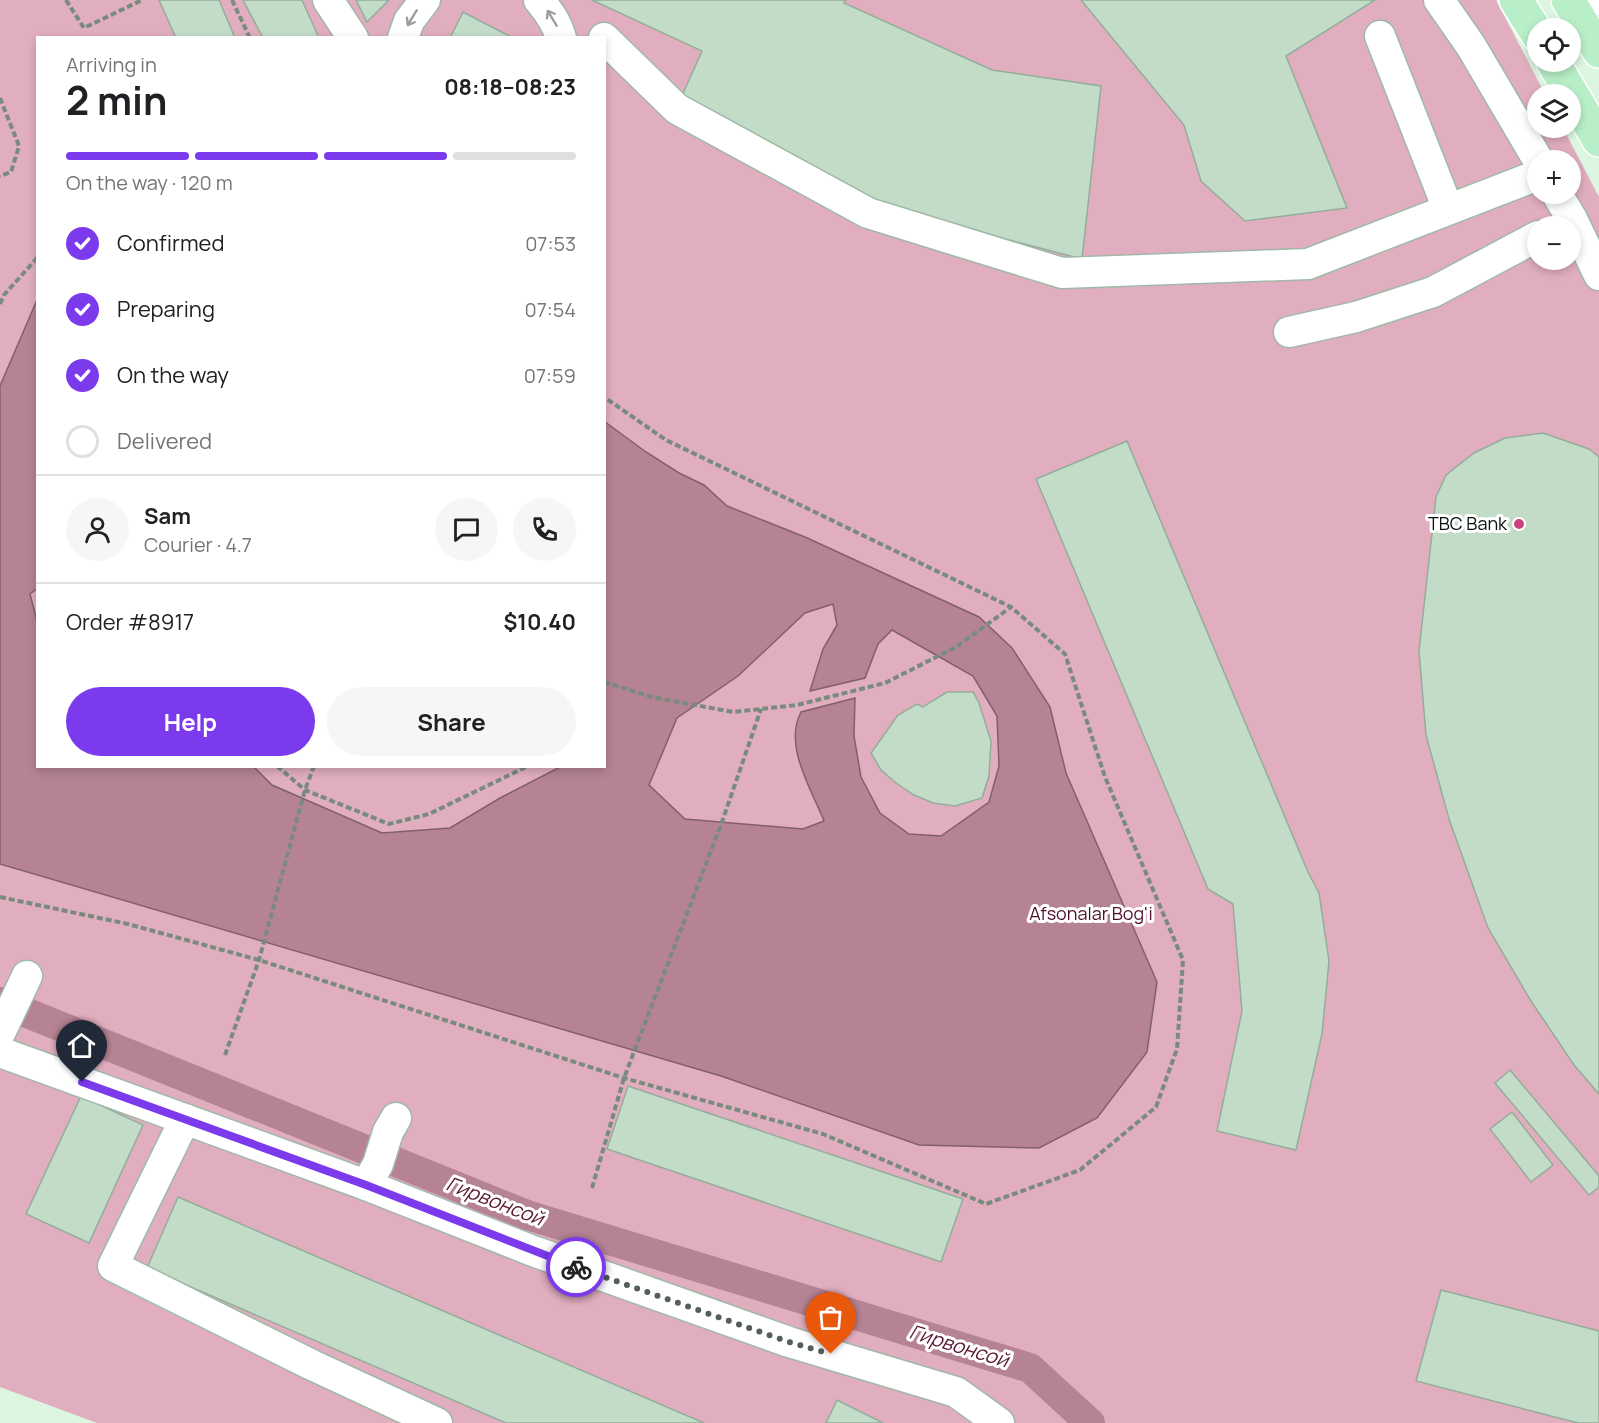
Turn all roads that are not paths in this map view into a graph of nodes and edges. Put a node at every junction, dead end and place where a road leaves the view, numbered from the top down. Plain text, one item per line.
1 (328, 0) edge
2 (425, 0) edge
3 (539, 0) edge
4 (1439, 0) edge
5 (1516, 0) edge
6 (1579, 3) edge
7 (1527, 18) edge
8 (352, 36) edge
9 (404, 36) edge
10 (560, 36) edge
11 (1380, 36) dead end
12 (606, 40) edge
13 (1599, 51) edge
14 (1559, 72) edge
15 (1599, 140) edge
16 (1532, 150) edge
17 (1527, 179) edge
18 (1448, 209) junction
19 (1562, 213) edge
20 (1527, 242) edge
21 (1599, 275) edge
22 (1289, 332) dead end
23 (27, 976) dead end
24 (4, 1025) edge
25 (0, 1052) edge
26 (185, 1119) junction
27 (392, 1125) dead end
28 (372, 1174) junction
29 (437, 1423) edge
30 (999, 1423) edge

1 - 8 lane
2 -> 9 lane
10 -> 3 lane
4 - 16 lane
5 - 7 main road
6 - 13 main road
11 - 18 lane
12 - 18 lane
14 - 15 main road
17 - 18 lane
19 - 21 lane
20 - 22 lane
23 - 24 lane
25 - 26 lane
26 - 28 lane
26 - 29 lane
27 - 28 lane
28 - 30 lane

